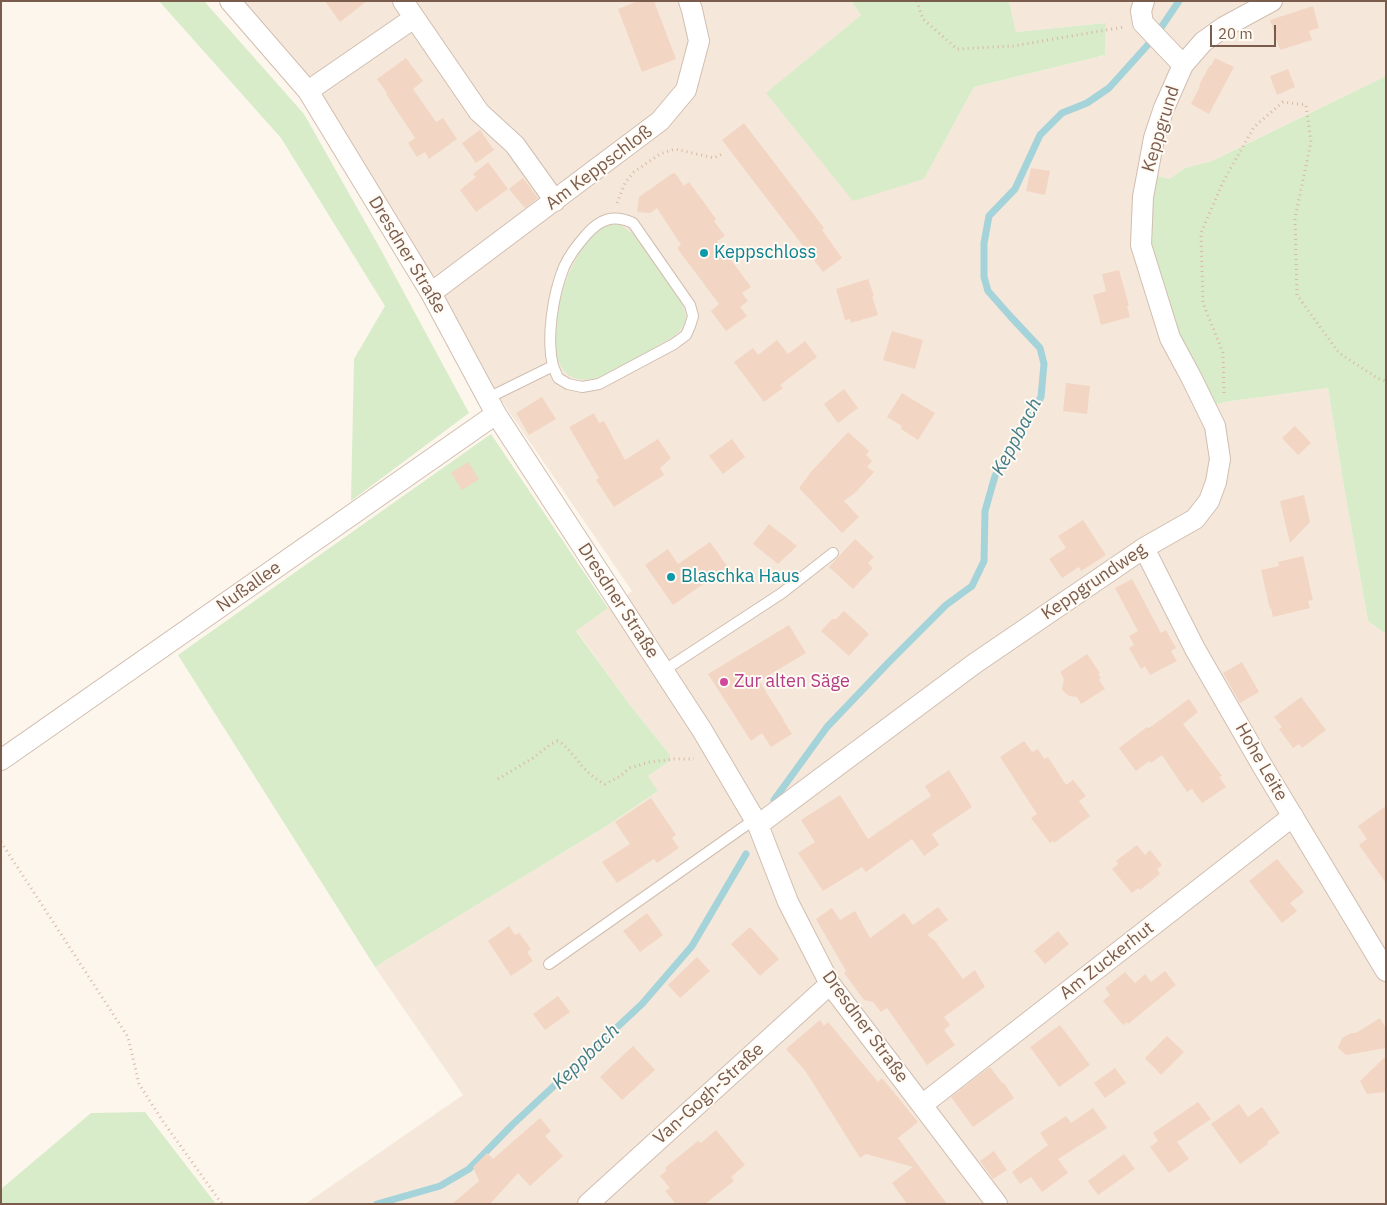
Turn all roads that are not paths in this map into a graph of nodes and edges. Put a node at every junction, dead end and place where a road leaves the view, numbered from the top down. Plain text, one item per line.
1 (230, 1) edge
2 (403, 1) edge
3 (689, 1) edge
4 (1144, 1) edge
5 (1272, 1) edge
6 (414, 18) junction
7 (1177, 58) junction
8 (308, 91) junction
9 (555, 201) junction
10 (1141, 245) joint
11 (431, 294) junction
12 (553, 366) junction
13 (492, 406) junction
14 (1144, 548) junction
15 (833, 553) dead end
16 (663, 671) junction
17 (1, 760) edge
18 (1293, 816) junction
19 (756, 822) junction
20 (549, 964) dead end
21 (1386, 971) edge
22 (830, 984) junction
23 (922, 1105) junction
24 (588, 1204) edge
25 (997, 1204) edge

1 - 8 street, Dresdner Straße
2 - 6 street
3 - 9 street, Am Keppschloß
4 - 7 street
5 - 7 street, Keppgrund
6 - 8 street
6 - 9 street
7 - 10 street, Keppgrund
8 - 11 street, Dresdner Straße
9 - 11 street, Am Keppschloß
10 - 14 street, Keppgrundweg
11 - 13 street, Dresdner Straße
12 - 12 lane
12 - 13 lane
13 - 16 street, Dresdner Straße
13 - 17 street, Nußallee
14 - 18 street, Hohe Leite
14 - 19 street, Keppgrundweg
15 - 16 lane
16 - 19 street, Dresdner Straße
18 - 21 street, Hohe Leite
18 - 23 street, Am Zuckerhut
19 - 20 lane
19 - 22 street, Dresdner Straße
22 - 23 street, Dresdner Straße
22 - 24 street, Van-Gogh-Straße
23 - 25 street, Dresdner Straße

